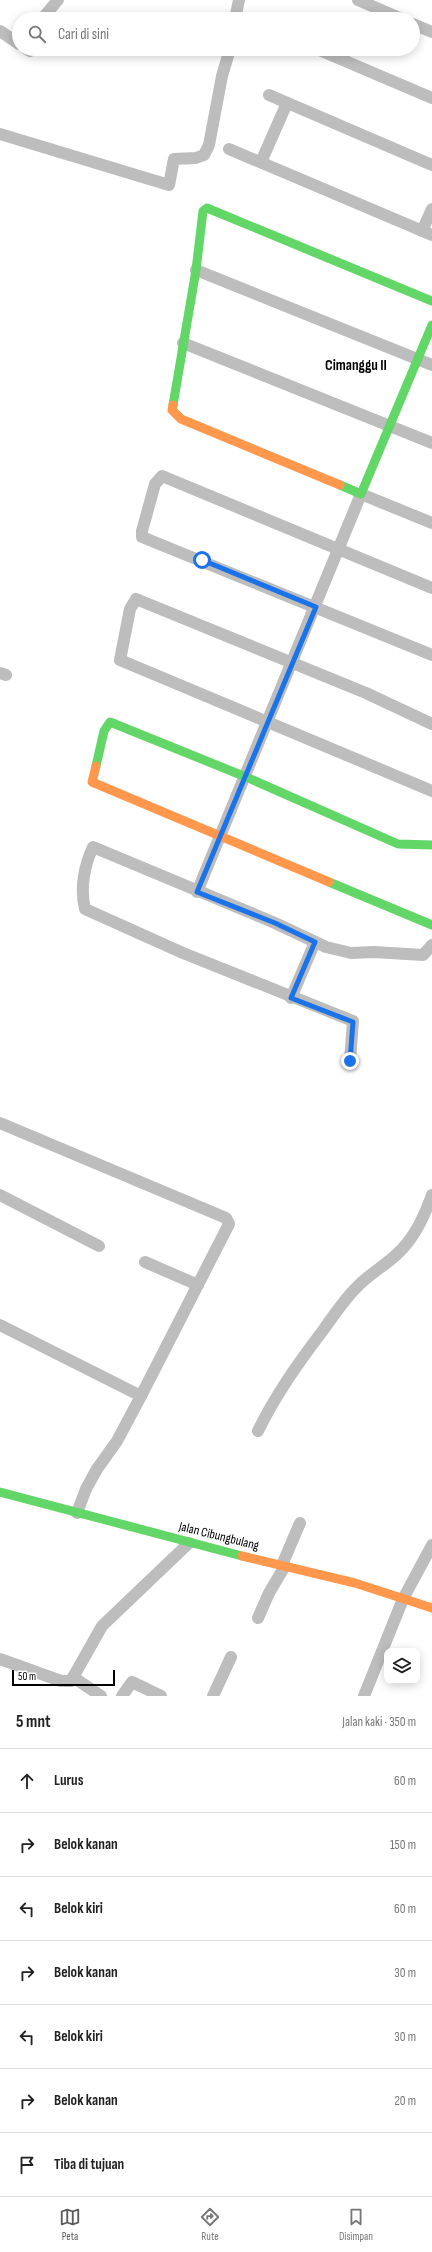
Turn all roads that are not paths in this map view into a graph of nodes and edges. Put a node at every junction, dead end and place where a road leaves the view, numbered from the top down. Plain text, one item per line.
1 (58, 0) edge
2 (239, 0) edge
3 (358, 0) edge
4 (48, 12) edge
5 (236, 12) edge
6 (386, 12) edge
7 (420, 27) edge
8 (0, 31) edge
9 (432, 32) edge
10 (12, 39) edge
11 (228, 56) edge
12 (333, 56) edge
13 (269, 96) dead end
14 (432, 98) edge
15 (287, 103) junction
16 (1, 137) edge
17 (229, 149) dead end
18 (261, 162) junction
19 (432, 165) edge
20 (432, 209) edge
21 (427, 233) edge
22 (196, 270) junction
23 (432, 301) edge
24 (432, 325) edge
25 (183, 343) junction
26 (417, 359) junction
27 (432, 365) edge
28 (390, 426) junction
29 (432, 443) edge
30 (361, 494) junction
31 (432, 523) edge
32 (339, 549) junction
33 (432, 588) edge
34 (316, 607) junction
35 (432, 655) edge
36 (293, 663) junction
37 (268, 722) junction
38 (432, 724) edge
39 (246, 777) junction
40 (432, 791) edge
41 (221, 835) junction
42 (432, 845) edge
43 (197, 892) junction
44 (432, 924) edge
45 (315, 942) junction
46 (432, 945) edge
47 (291, 998) junction
48 (350, 1061) dead end
49 (0, 1123) edge
50 (0, 1195) edge
51 (432, 1195) edge
52 (99, 1246) dead end
53 (145, 1262) dead end
54 (198, 1285) junction
55 (0, 1325) edge
56 (141, 1396) junction
57 (258, 1431) dead end
58 (0, 1492) edge
59 (77, 1513) junction
60 (300, 1523) dead end
61 (189, 1543) junction
62 (432, 1545) edge
63 (283, 1566) junction
64 (403, 1599) junction
65 (432, 1608) edge
66 (258, 1618) dead end
67 (231, 1657) dead end
68 (0, 1659) edge
69 (73, 1677) junction
70 (101, 1696) edge
71 (122, 1696) edge
72 (161, 1696) edge
73 (213, 1696) edge
74 (364, 1696) edge

1 - 4 street
2 - 5 street
3 - 6 street
7 - 9 street
8 - 10 street
11 - 16 street
12 - 14 street
13 - 15 street
15 - 18 street
15 - 19 street
17 - 18 street
18 - 21 street
20 - 21 street
22 - 23 main road
22 - 25 main road
22 - 26 street
24 - 26 main road
25 - 28 street
25 - 30 main road
26 - 27 street
26 - 28 main road
28 - 29 street
28 - 30 main road
30 - 31 street
30 - 32 street
32 - 33 street
32 - 34 street
32 - 34 street
34 - 35 street
34 - 36 street
36 - 37 street
36 - 37 street
36 - 38 street
37 - 39 street
37 - 40 street
39 - 41 street
39 - 41 main road
39 - 42 main road
41 - 43 street
41 - 44 main road
43 - 45 street
43 - 47 street
45 - 46 street
45 - 47 street
47 - 48 street
49 - 54 street
50 - 52 street
51 - 57 street
53 - 54 street
54 - 56 street
55 - 56 street
56 - 59 street
58 - 59 main road, Jalan Cibungbulang
59 - 61 main road, Jalan Cibungbulang
60 - 63 street
61 - 63 main road, Jalan Cibungbulang
61 - 69 street
62 - 64 street
63 - 64 main road, Jalan Cibungbulang
63 - 66 street
64 - 65 main road, Jalan Cibungbulang
64 - 74 street
67 - 73 street
68 - 69 street
69 - 70 street
71 - 72 street

